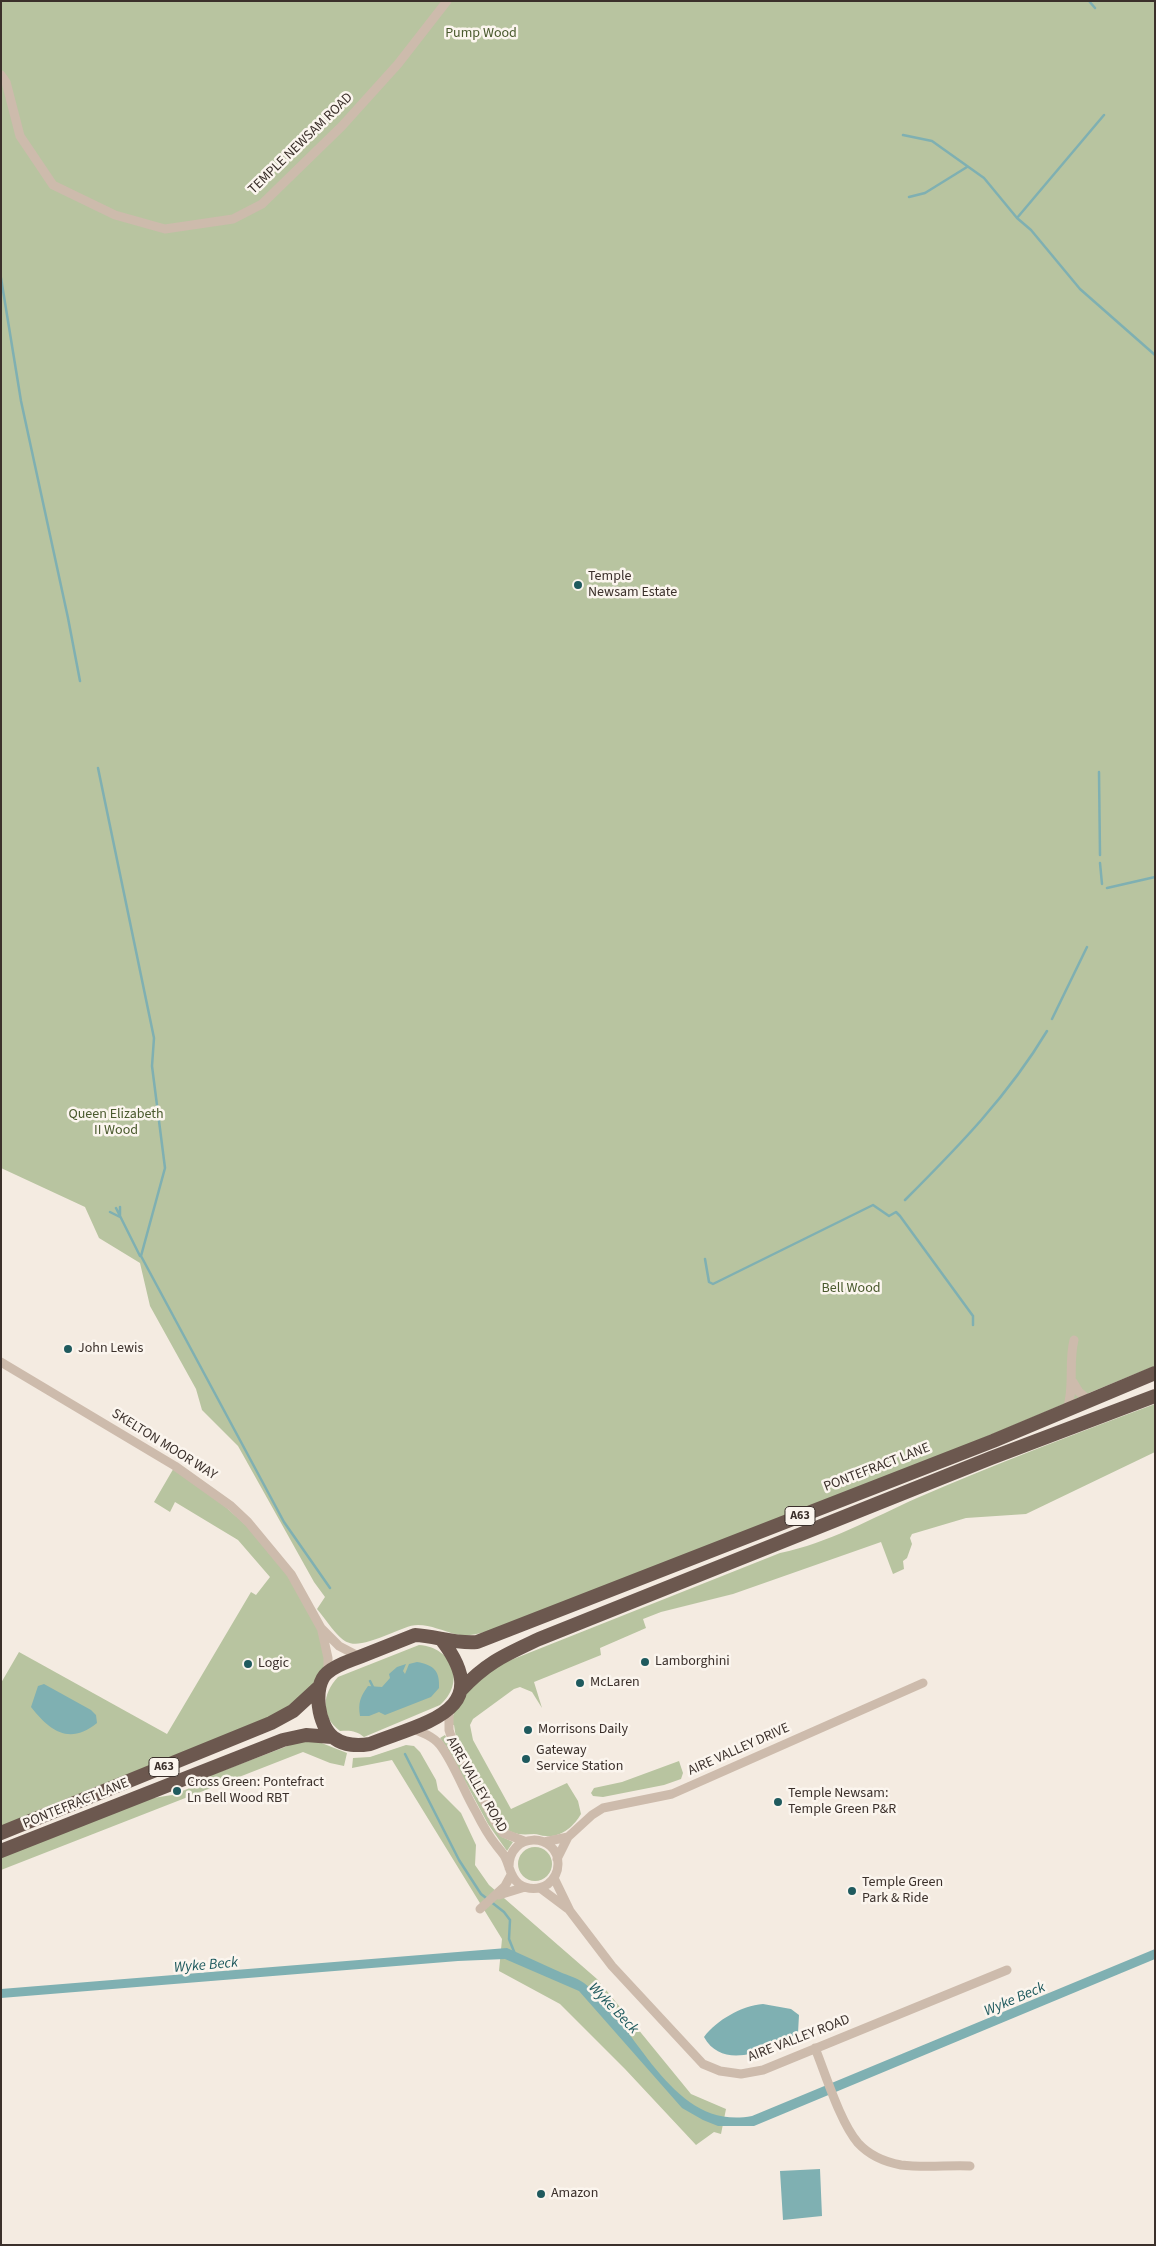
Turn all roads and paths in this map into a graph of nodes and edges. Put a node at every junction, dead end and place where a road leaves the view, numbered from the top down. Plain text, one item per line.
1 (447, 1) edge
2 (1, 75) edge
3 (1074, 1340) dead end
4 (1, 1362) edge
5 (1155, 1373) edge
6 (1073, 1382) junction
7 (1155, 1396) edge
8 (1090, 1401) junction
9 (1067, 1410) junction
10 (321, 1628) junction
11 (441, 1639) junction
12 (360, 1657) junction
13 (328, 1672) junction
14 (923, 1683) dead end
15 (318, 1688) junction
16 (461, 1690) junction
17 (450, 1709) junction
18 (409, 1728) junction
19 (332, 1737) junction
20 (1, 1833) edge
21 (568, 1837) junction
22 (524, 1842) junction
23 (544, 1842) junction
24 (1, 1851) edge
25 (557, 1858) junction
26 (510, 1871) junction
27 (554, 1878) junction
28 (525, 1887) junction
29 (540, 1888) junction
30 (495, 1896) junction
31 (480, 1909) dead end
32 (570, 1911) junction
33 (1007, 1970) dead end
34 (815, 2048) junction
35 (970, 2166) dead end

1 - 2 street, TEMPLE NEWSAM ROAD
3 - 6 street
4 - 10 street, SKELTON MOOR WAY
5 - 8 highway, PONTEFRACT LANE / A63
6 - 8 street
6 - 9 street
7 - 16 highway, A63
8 - 9 highway, PONTEFRACT LANE / A63
9 - 11 highway, PONTEFRACT LANE / A63
10 - 12 street, SKELTON MOOR WAY
10 - 13 street, SKELTON MOOR WAY
11 - 12 highway, A63
11 - 16 highway
12 - 13 highway, A63
13 - 15 highway, A63
14 - 21 street, AIRE VALLEY DRIVE
15 - 19 highway
15 - 20 highway, PONTEFRACT LANE / A63
16 - 17 highway, A63
17 - 18 highway, A63
17 - 22 street, AIRE VALLEY ROAD
18 - 19 highway, A63
18 - 26 street, AIRE VALLEY ROAD
19 - 24 highway, PONTEFRACT LANE / A63
21 - 23 street
21 - 25 street, AIRE VALLEY DRIVE
22 - 23 street, AIRE VALLEY ROAD
22 - 26 street, AIRE VALLEY ROAD
23 - 25 street
25 - 27 street
26 - 28 street, AIRE VALLEY ROAD
26 - 30 street
27 - 29 street
27 - 32 street, AIRE VALLEY ROAD
28 - 29 street
28 - 30 street
29 - 32 street, AIRE VALLEY ROAD
30 - 31 street
32 - 34 street, AIRE VALLEY ROAD
33 - 34 street, AIRE VALLEY ROAD
34 - 35 street

